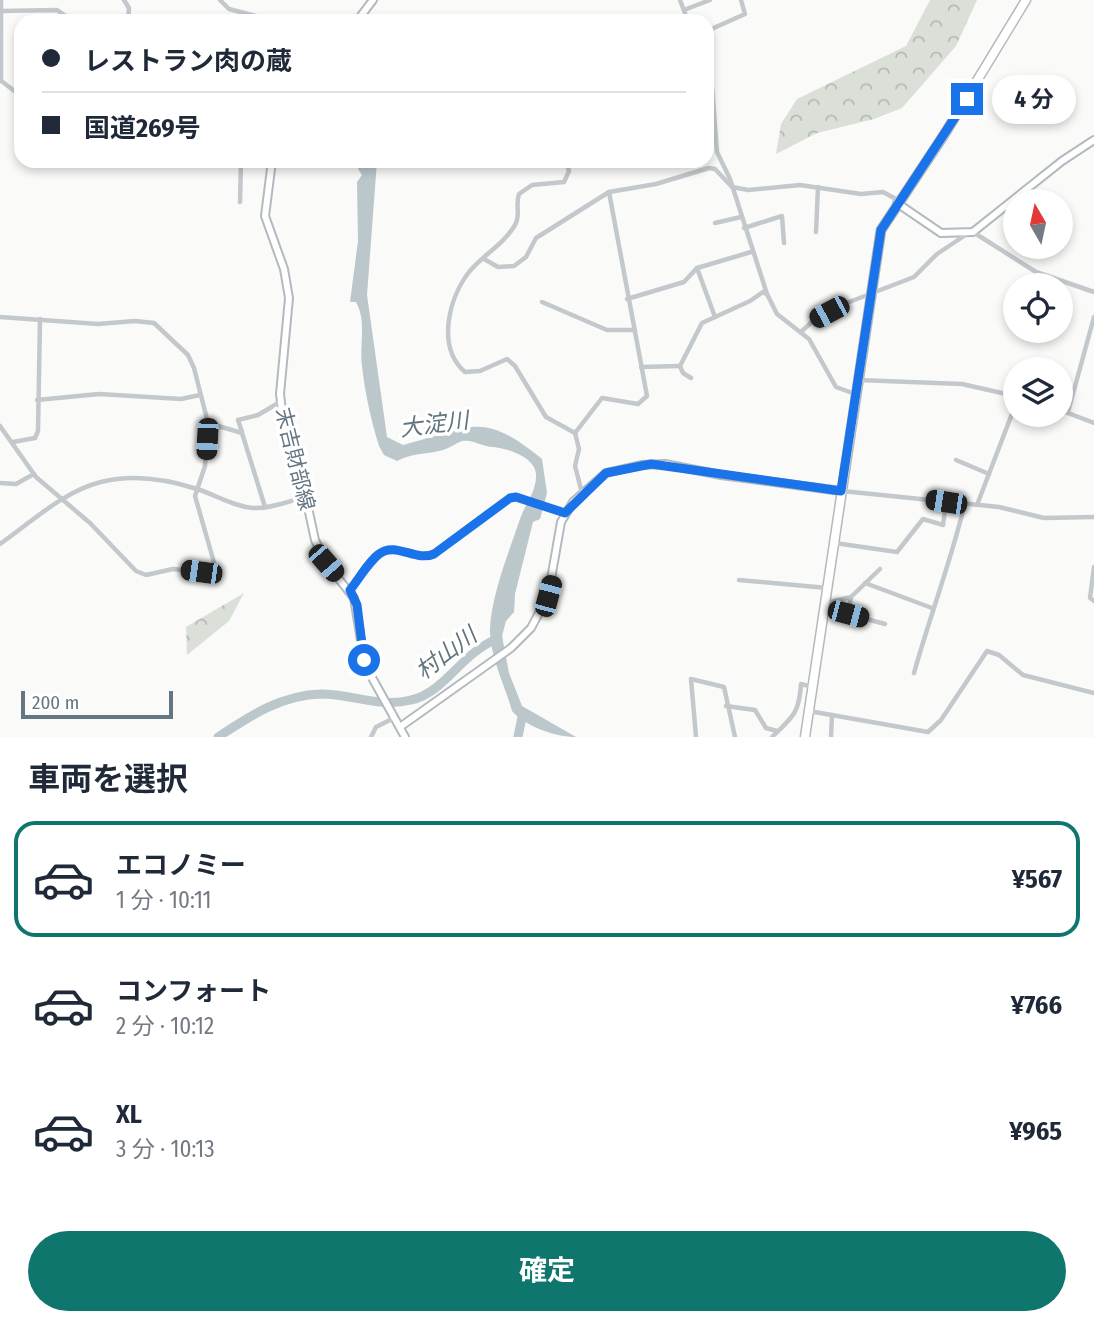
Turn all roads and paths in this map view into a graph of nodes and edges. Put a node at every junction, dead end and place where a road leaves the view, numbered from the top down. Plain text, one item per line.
1 (1, 0) edge
2 (219, 0) edge
3 (373, 0) edge
4 (680, 0) edge
5 (710, 0) edge
6 (741, 0) edge
7 (1026, 0) edge
8 (684, 10) junction
9 (1, 11) edge
10 (63, 14) edge
11 (248, 14) edge
12 (362, 14) edge
13 (685, 14) edge
14 (714, 28) edge
15 (1, 81) edge
16 (714, 113) edge
17 (1094, 140) edge
18 (241, 168) edge
19 (271, 168) edge
20 (568, 168) edge
21 (732, 187) junction
22 (818, 187) junction
23 (609, 192) junction
24 (240, 202) dead end
25 (897, 203) junction
26 (741, 217) junction
27 (715, 223) dead end
28 (744, 228) junction
29 (816, 232) dead end
30 (970, 233) junction
31 (784, 243) dead end
32 (751, 251) junction
33 (484, 259) junction
34 (697, 268) junction
35 (1094, 292) edge
36 (767, 294) junction
37 (870, 295) junction
38 (627, 299) junction
39 (542, 302) dead end
40 (715, 317) junction
41 (1094, 317) edge
42 (0, 318) edge
43 (40, 319) junction
44 (635, 330) junction
45 (802, 331) junction
46 (680, 366) junction
47 (641, 367) junction
48 (691, 378) dead end
49 (858, 380) junction
50 (1003, 393) edge
51 (856, 394) junction
52 (1073, 394) edge
53 (200, 395) junction
54 (37, 400) junction
55 (280, 402) junction
56 (1073, 414) edge
57 (208, 423) junction
58 (1094, 423) edge
59 (0, 426) edge
60 (1007, 427) edge
61 (242, 433) junction
62 (575, 433) junction
63 (13, 442) junction
64 (956, 460) dead end
65 (34, 474) junction
66 (989, 474) junction
67 (0, 483) edge
68 (197, 489) junction
69 (841, 491) junction
70 (582, 493) junction
71 (307, 497) junction
72 (62, 501) junction
73 (946, 502) junction
74 (965, 503) junction
75 (977, 505) junction
76 (265, 507) junction
77 (565, 513) junction
78 (1094, 517) edge
79 (835, 543) junction
80 (0, 544) edge
81 (1094, 567) edge
82 (880, 569) dead end
83 (739, 579) dead end
84 (865, 583) junction
85 (828, 588) junction
86 (350, 590) junction
87 (851, 597) junction
88 (1094, 601) edge
89 (826, 603) junction
90 (932, 608) junction
91 (885, 624) dead end
92 (914, 673) dead end
93 (813, 687) junction
94 (1094, 693) edge
95 (726, 706) junction
96 (808, 711) junction
97 (832, 715) junction
98 (394, 718) junction
99 (400, 727) junction
100 (777, 731) junction
101 (370, 737) edge
102 (405, 737) edge
103 (696, 737) edge
104 (735, 737) edge
105 (772, 737) edge
106 (805, 737) edge
107 (831, 737) edge

1 - 9 street
2 - 11 street
3 - 12 street
4 - 8 street
5 - 8 street
6 - 14 street
7 - 25 highway
8 - 13 street
9 - 10 street
9 - 15 street
16 - 21 street
17 - 30 street
18 - 24 street
19 - 55 street, 末吉財部線
20 - 33 street
21 - 22 street
21 - 23 street
21 - 26 street
22 - 25 street
22 - 29 street
23 - 33 street
23 - 38 street
25 - 30 street
25 - 37 highway
26 - 27 street
26 - 28 street
28 - 31 street
28 - 32 street
30 - 35 street
30 - 37 street
32 - 34 street
32 - 36 street
33 - 62 street
34 - 38 street
34 - 40 street
36 - 40 street
36 - 45 street
37 - 45 street
37 - 49 highway
38 - 44 street
39 - 44 street
40 - 46 street
41 - 52 street
42 - 43 street
43 - 53 street
43 - 54 street
44 - 47 street
45 - 51 street
46 - 47 street
46 - 48 street
47 - 62 street
49 - 50 street
49 - 51 highway
51 - 69 highway
53 - 54 street
53 - 57 street
54 - 63 street
55 - 61 street
55 - 71 street, 末吉財部線
56 - 58 street
57 - 61 street
57 - 68 street
59 - 63 street
60 - 66 street
61 - 76 street
62 - 70 street
63 - 65 street
64 - 66 street
65 - 67 street
65 - 72 street
66 - 75 street
68 - 72 street
68 - 72 street
68 - 76 street
69 - 70 street
69 - 73 street
69 - 79 highway
70 - 77 street
71 - 76 street
71 - 86 street, 末吉財部線
72 - 80 street
73 - 74 street
73 - 79 street
74 - 75 street
74 - 90 street
75 - 78 street
77 - 86 street
77 - 99 street
79 - 85 highway
81 - 88 street
82 - 84 street
83 - 85 street
84 - 87 street
84 - 90 street
85 - 89 highway
86 - 98 street, 末吉財部線
87 - 89 street
87 - 91 street
89 - 93 highway
90 - 92 street
93 - 96 highway
93 - 100 street
94 - 97 street
95 - 100 street
95 - 103 street
95 - 104 street
96 - 97 street
96 - 106 highway
97 - 107 street
98 - 99 street, 末吉財部線
98 - 101 street
99 - 102 street, 末吉財部線
100 - 105 street

